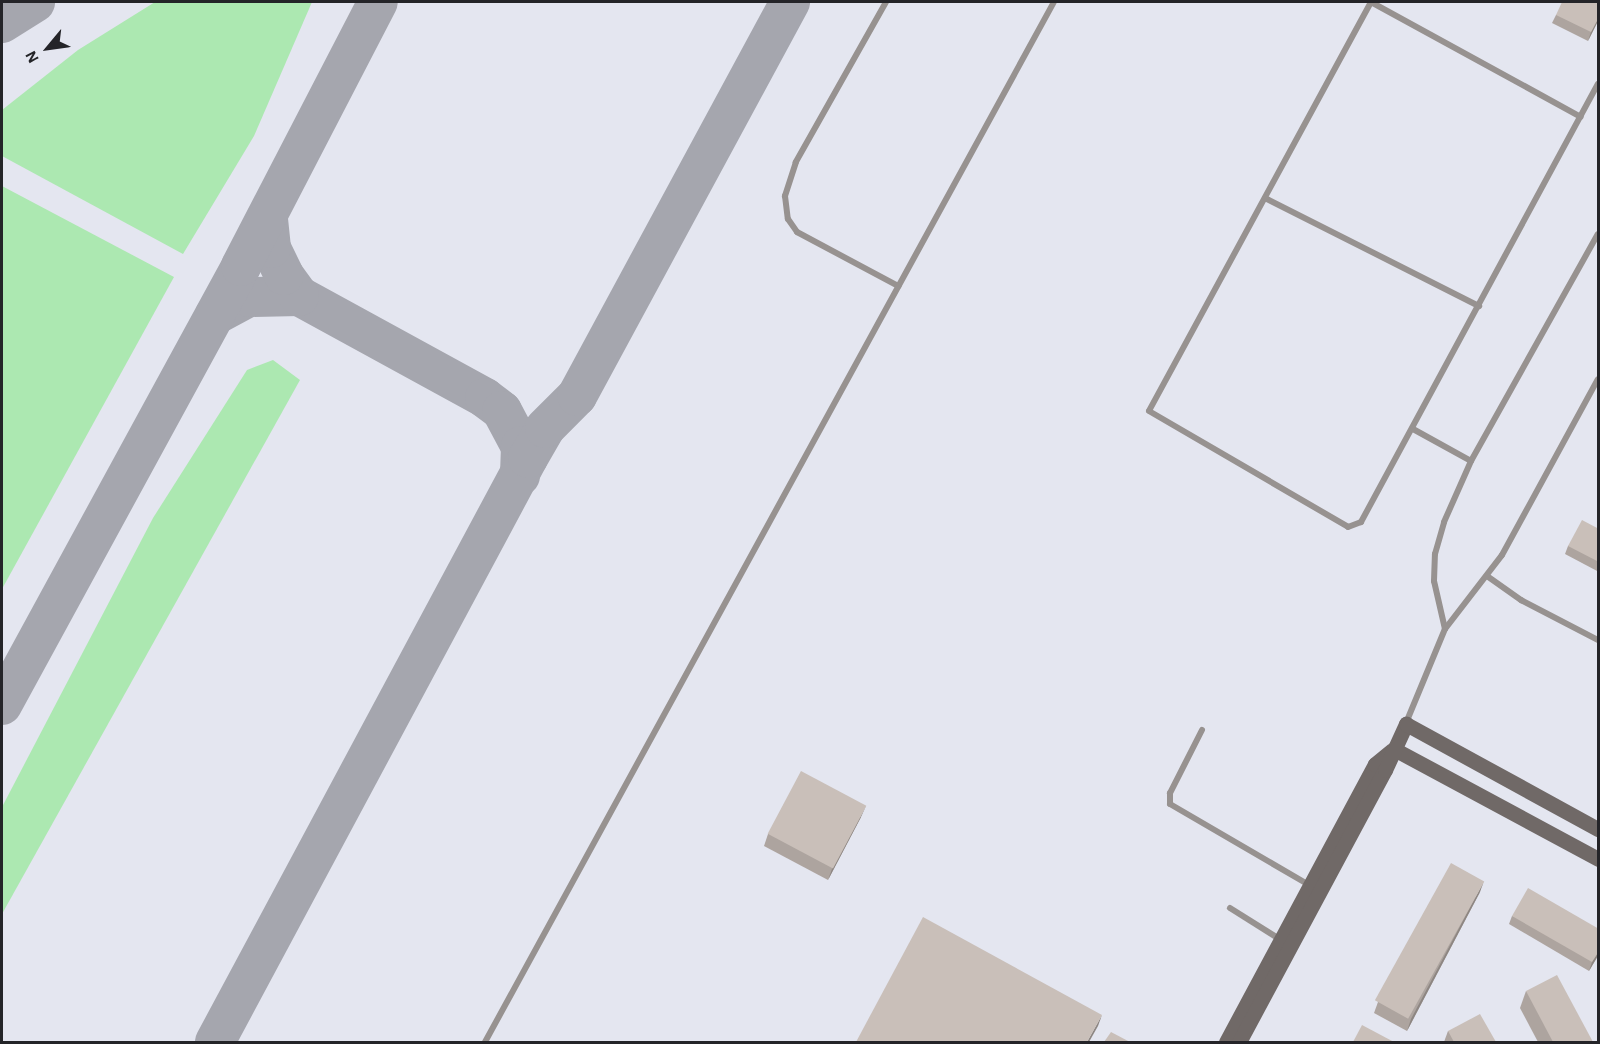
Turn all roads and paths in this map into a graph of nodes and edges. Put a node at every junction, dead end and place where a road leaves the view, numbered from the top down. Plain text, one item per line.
1 (886, 2) edge
2 (1054, 2) edge
3 (1371, 2) edge
4 (1599, 84) edge
5 (1581, 117) junction
6 (1265, 198) junction
7 (1599, 234) edge
8 (898, 286) junction
9 (1479, 306) junction
10 (1599, 380) edge
11 (1413, 429) junction
12 (1471, 461) junction
13 (1487, 576) junction
14 (1445, 629) junction
15 (1599, 640) edge
16 (1406, 724) junction
17 (1202, 730) dead end
18 (1394, 748) junction
19 (1599, 829) edge
20 (1599, 859) edge
21 (1310, 886) junction
22 (1230, 908) dead end
23 (1282, 940) junction
24 (485, 1042) edge
25 (1226, 1042) edge
26 (1239, 1042) edge

1 - 8 lane
2 - 8 lane
3 - 5 lane
3 - 6 lane
4 - 5 lane
5 - 9 lane
6 - 9 lane
6 - 11 lane
7 - 12 lane
8 - 24 lane
9 - 11 lane
10 - 13 lane
11 - 12 lane
12 - 14 lane
13 - 14 lane
13 - 15 lane
14 - 16 lane
16 - 18 main road
16 - 19 main road
17 - 21 lane
18 - 20 main road
18 - 21 main road
18 - 26 main road
21 - 23 main road
22 - 23 lane
23 - 25 main road

